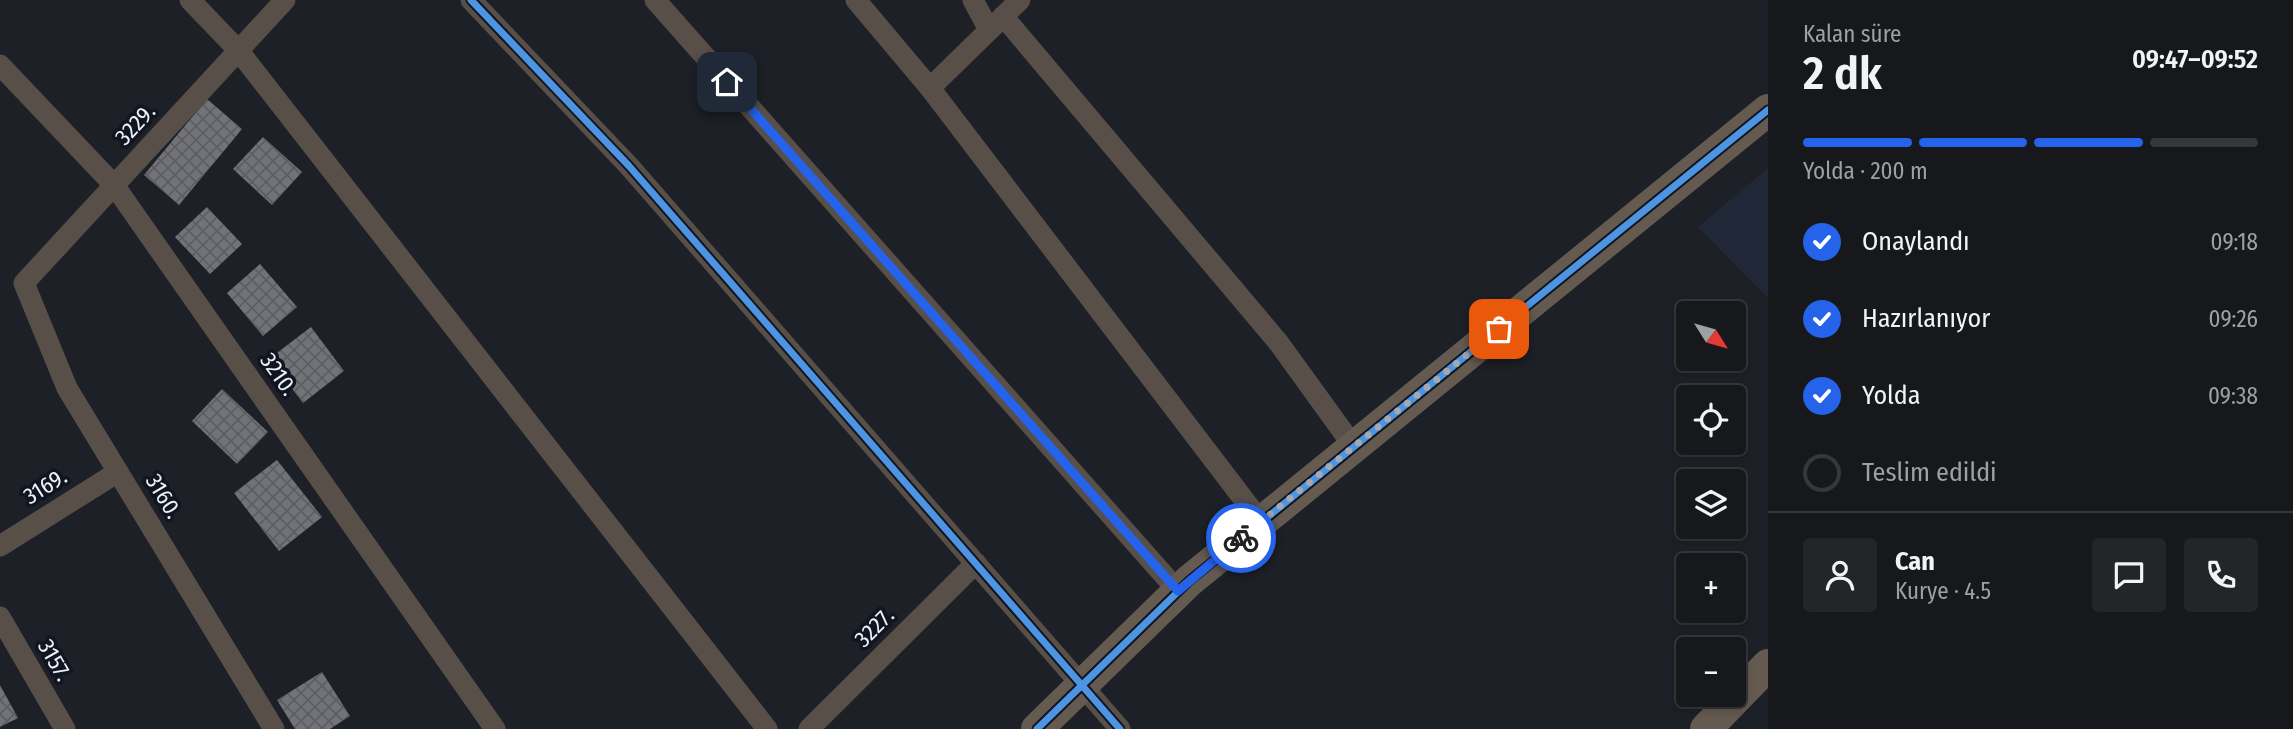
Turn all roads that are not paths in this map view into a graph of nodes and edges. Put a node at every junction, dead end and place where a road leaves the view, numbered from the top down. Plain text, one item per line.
1 (190, 0) edge
2 (285, 0) edge
3 (471, 0) edge
4 (655, 0) edge
5 (856, 0) edge
6 (973, 0) edge
7 (1020, 0) edge
8 (996, 23) junction
9 (239, 50) junction
10 (0, 65) edge
11 (930, 88) junction
12 (1768, 110) edge
13 (114, 185) junction
14 (24, 283) joint
15 (1354, 447) junction
16 (118, 471) junction
17 (1261, 522) junction
18 (0, 546) edge
19 (976, 562) junction
20 (1178, 591) junction
21 (0, 617) edge
22 (1768, 665) edge
23 (1083, 684) junction
24 (65, 729) edge
25 (274, 729) edge
26 (495, 729) edge
27 (767, 729) edge
28 (809, 729) edge
29 (1037, 729) edge
30 (1120, 729) edge
31 (1706, 729) edge

1 - 9 street
2 - 9 street, 3229.
3 - 19 street
4 - 20 street
5 - 11 street
6 - 8 street
7 - 8 street
8 - 11 street
8 - 15 street
9 - 13 street, 3229.
9 - 27 street
10 - 13 street, 3210.
11 - 17 street
12 - 15 street
13 - 14 street, 3229.
13 - 26 street, 3210.
14 - 16 street, 3160.
15 - 17 street
16 - 18 street, 3169.
16 - 25 street, 3160.
17 - 20 street
19 - 23 street
19 - 28 street, 3227.
20 - 23 street
21 - 24 street, 3157.
22 - 31 street
23 - 29 street
23 - 30 street

